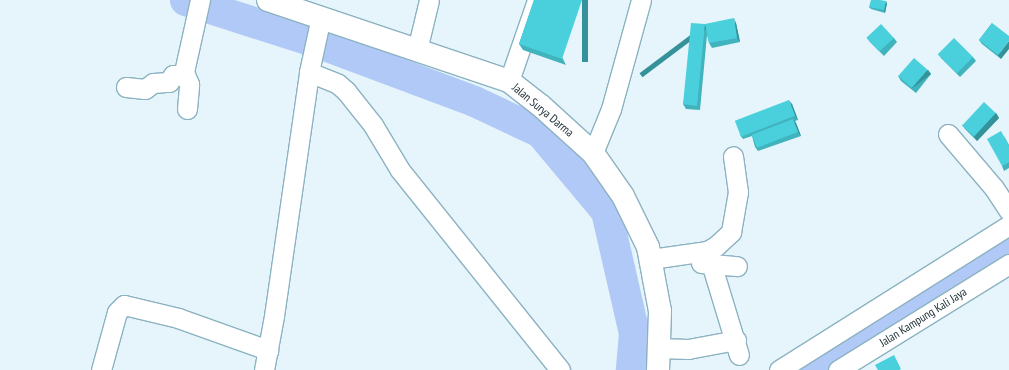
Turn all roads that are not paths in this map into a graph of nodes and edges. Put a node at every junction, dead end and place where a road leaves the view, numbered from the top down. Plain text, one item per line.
1 (268, 0) edge
2 (429, 0) edge
3 (537, 0) edge
4 (641, 0) edge
5 (295, 4) edge
6 (198, 6) edge
7 (320, 20) junction
8 (417, 50) junction
9 (309, 72) junction
10 (185, 76) junction
11 (509, 81) junction
12 (126, 87) dead end
13 (187, 109) dead end
14 (948, 134) dead end
15 (593, 153) junction
16 (733, 156) dead end
17 (1009, 211) edge
18 (1009, 225) edge
19 (652, 263) junction
20 (711, 263) junction
21 (1009, 264) edge
22 (737, 266) dead end
23 (658, 348) junction
24 (268, 350) junction
25 (545, 351) junction
26 (101, 370) edge
27 (264, 370) edge
28 (545, 370) edge
29 (560, 370) edge
30 (658, 370) edge
31 (779, 370) edge
32 (838, 370) edge

1 - 5 main road, Jalan Surya Darma
2 - 8 street
3 - 11 street
4 - 15 street
5 - 7 main road, Jalan Surya Darma
6 - 10 street
7 - 8 main road, Jalan Surya Darma
7 - 9 street
8 - 11 main road, Jalan Surya Darma
9 - 24 street
9 - 25 street
10 - 12 street
10 - 13 street
11 - 15 main road, Jalan Surya Darma
14 - 17 street
15 - 19 main road, Jalan Surya Darma
16 - 19 street
18 - 31 street
19 - 20 street
19 - 23 main road, Jalan Surya Darma
20 - 22 street
20 - 23 street
21 - 32 street, Jalan Kampung Kali Jaya
23 - 30 main road, Jalan Surya Darma
24 - 26 street
24 - 27 street
25 - 28 street
25 - 29 street

